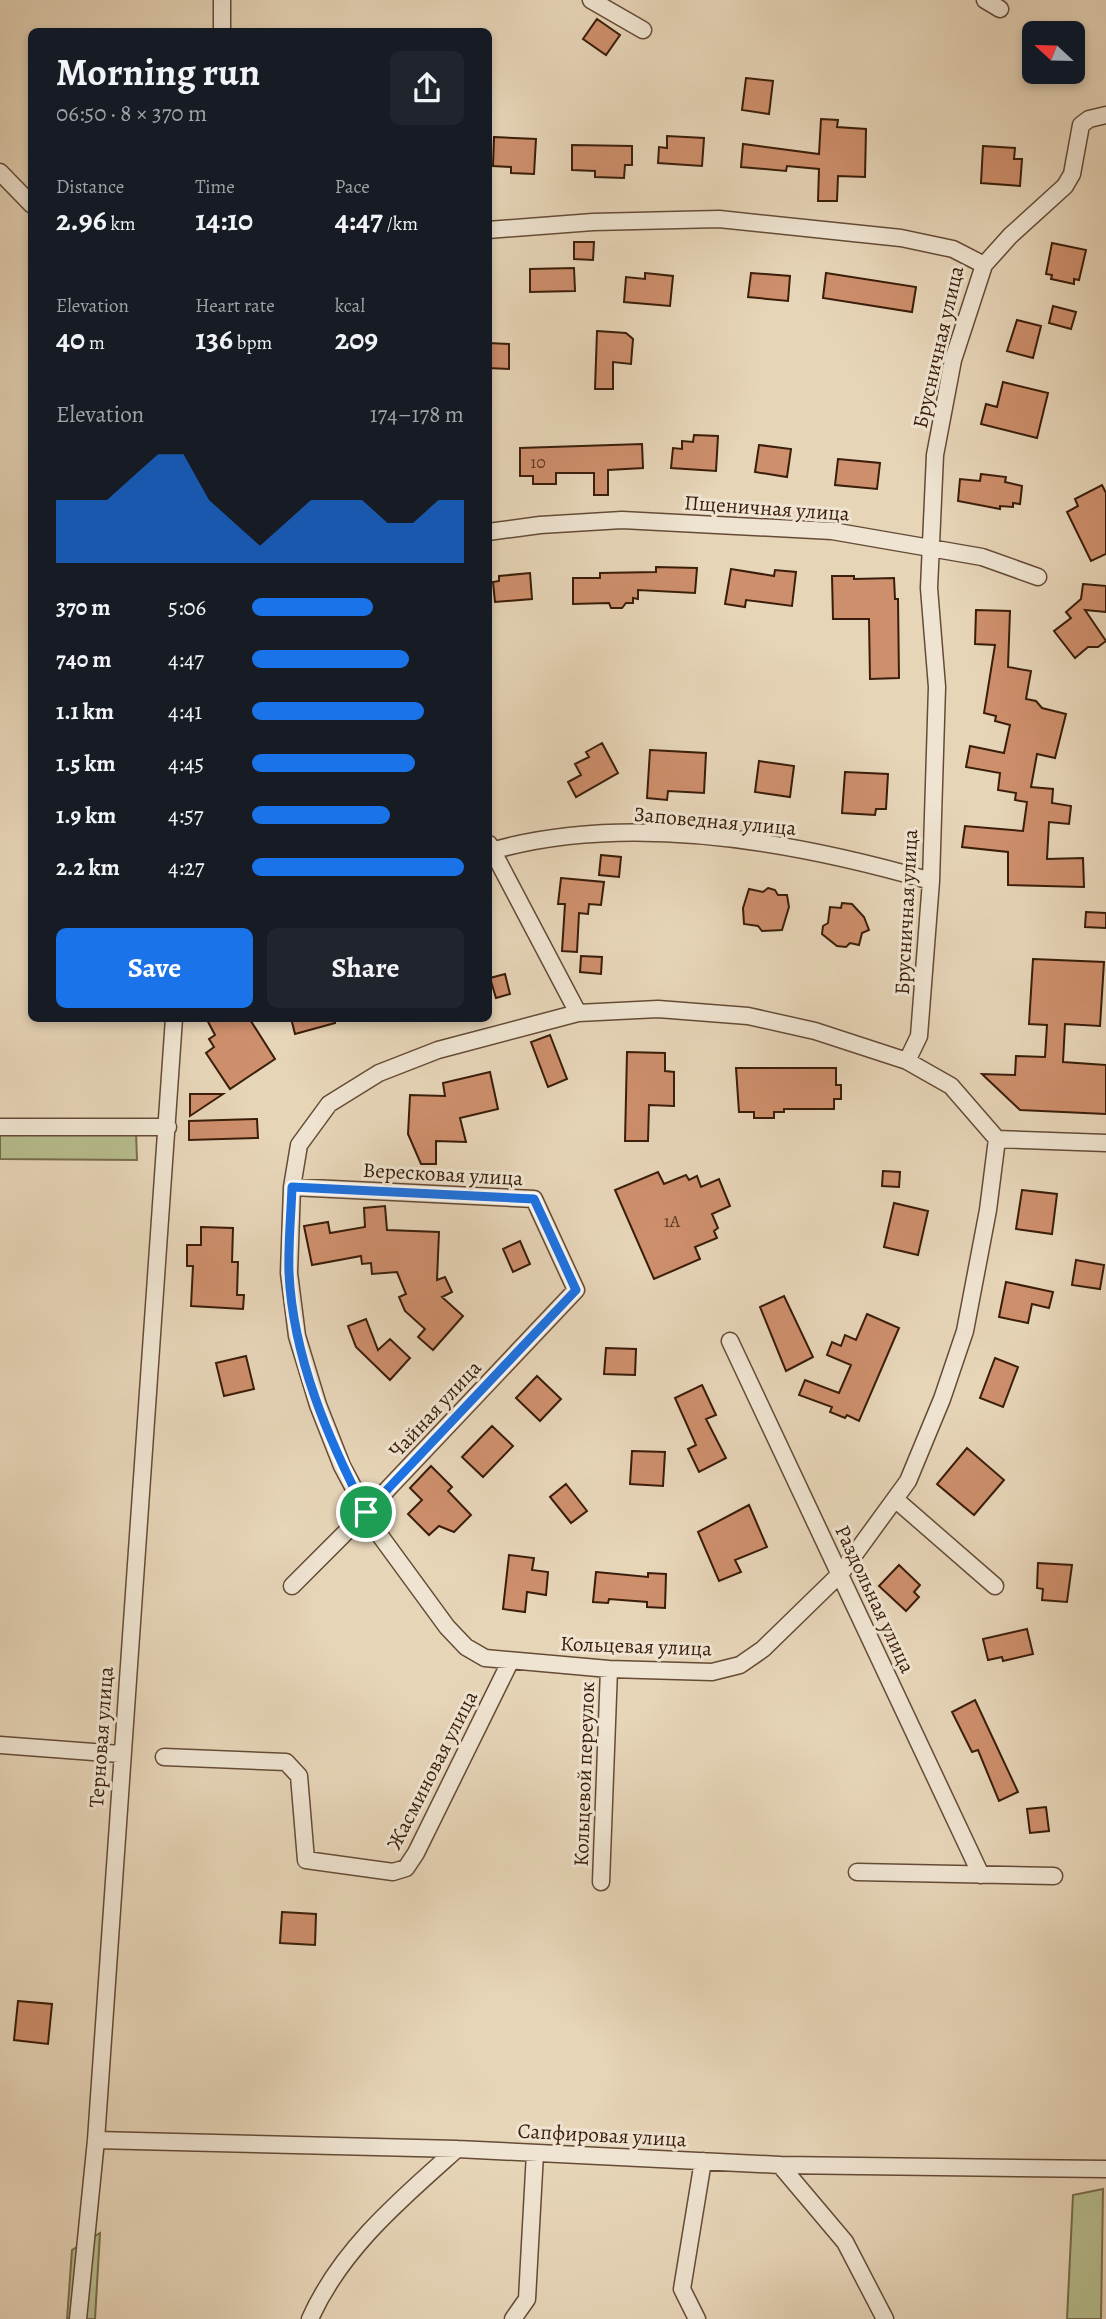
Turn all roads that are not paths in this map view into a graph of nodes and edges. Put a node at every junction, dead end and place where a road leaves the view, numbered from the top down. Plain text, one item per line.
1 (222, 0) edge
2 (591, 0) edge
3 (985, 0) edge
4 (1000, 9) dead end
5 (222, 28) edge
6 (643, 30) dead end
7 (1106, 115) edge
8 (0, 172) edge
9 (28, 201) edge
10 (492, 230) edge
11 (984, 265) junction
12 (492, 531) edge
13 (930, 546) junction
14 (1038, 577) dead end
15 (492, 848) edge
16 (492, 852) edge
17 (931, 881) junction
18 (578, 1013) junction
19 (174, 1022) edge
20 (907, 1061) junction
21 (0, 1127) edge
22 (168, 1127) junction
23 (998, 1139) junction
24 (1106, 1143) edge
25 (292, 1187) junction
26 (576, 1290) joint
27 (730, 1341) dead end
28 (895, 1499) junction
29 (366, 1512) junction
30 (841, 1573) junction
31 (292, 1586) dead end
32 (995, 1586) dead end
33 (510, 1662) junction
34 (609, 1669) junction
35 (0, 1745) edge
36 (120, 1754) junction
37 (164, 1757) dead end
38 (857, 1872) dead end
39 (981, 1875) junction
40 (1055, 1876) dead end
41 (601, 1882) dead end
42 (96, 2140) junction
43 (457, 2149) junction
44 (535, 2153) junction
45 (703, 2161) junction
46 (780, 2165) junction
47 (1106, 2169) edge
48 (78, 2319) edge
49 (310, 2319) edge
50 (513, 2319) edge
51 (697, 2319) edge
52 (885, 2319) edge

1 - 5 street
2 - 6 street
3 - 4 street
7 - 11 street
8 - 9 street
10 - 11 street, Брусничная улица
11 - 13 street, Брусничная улица
12 - 13 street, Пщеничная улица
13 - 14 street, Пщеничная улица
13 - 17 street, Брусничная улица
15 - 17 street, Заповедная улица
16 - 18 street
17 - 20 street, Брусничная улица
18 - 20 street, Кольцевая улица
18 - 25 street, Кольцевая улица
19 - 22 street, Терновая улица
20 - 23 street, Кольцевая улица
21 - 22 street
22 - 36 street, Терновая улица
23 - 24 street
23 - 28 street, Кольцевая улица
25 - 26 street, Вересковая улица
25 - 29 street, Кольцевая улица
26 - 29 street, Чайная улица
27 - 30 street, Раздольная улица
28 - 30 street, Кольцевая улица
28 - 32 street
29 - 31 street, Чайная улица
29 - 33 street, Кольцевая улица
30 - 34 street, Кольцевая улица
30 - 39 street, Раздольная улица
33 - 34 street, Кольцевая улица
33 - 37 street, Жасминовая улица
34 - 41 street, Кольцевой переулок
35 - 36 street
36 - 42 street, Терновая улица
38 - 39 street
39 - 40 street
42 - 43 street, Сапфировая улица
42 - 48 street, Терновая улица
43 - 44 street, Сапфировая улица
43 - 49 street
44 - 45 street, Сапфировая улица
44 - 50 street
45 - 46 street, Сапфировая улица
45 - 51 street
46 - 47 street, Сапфировая улица
46 - 52 street

